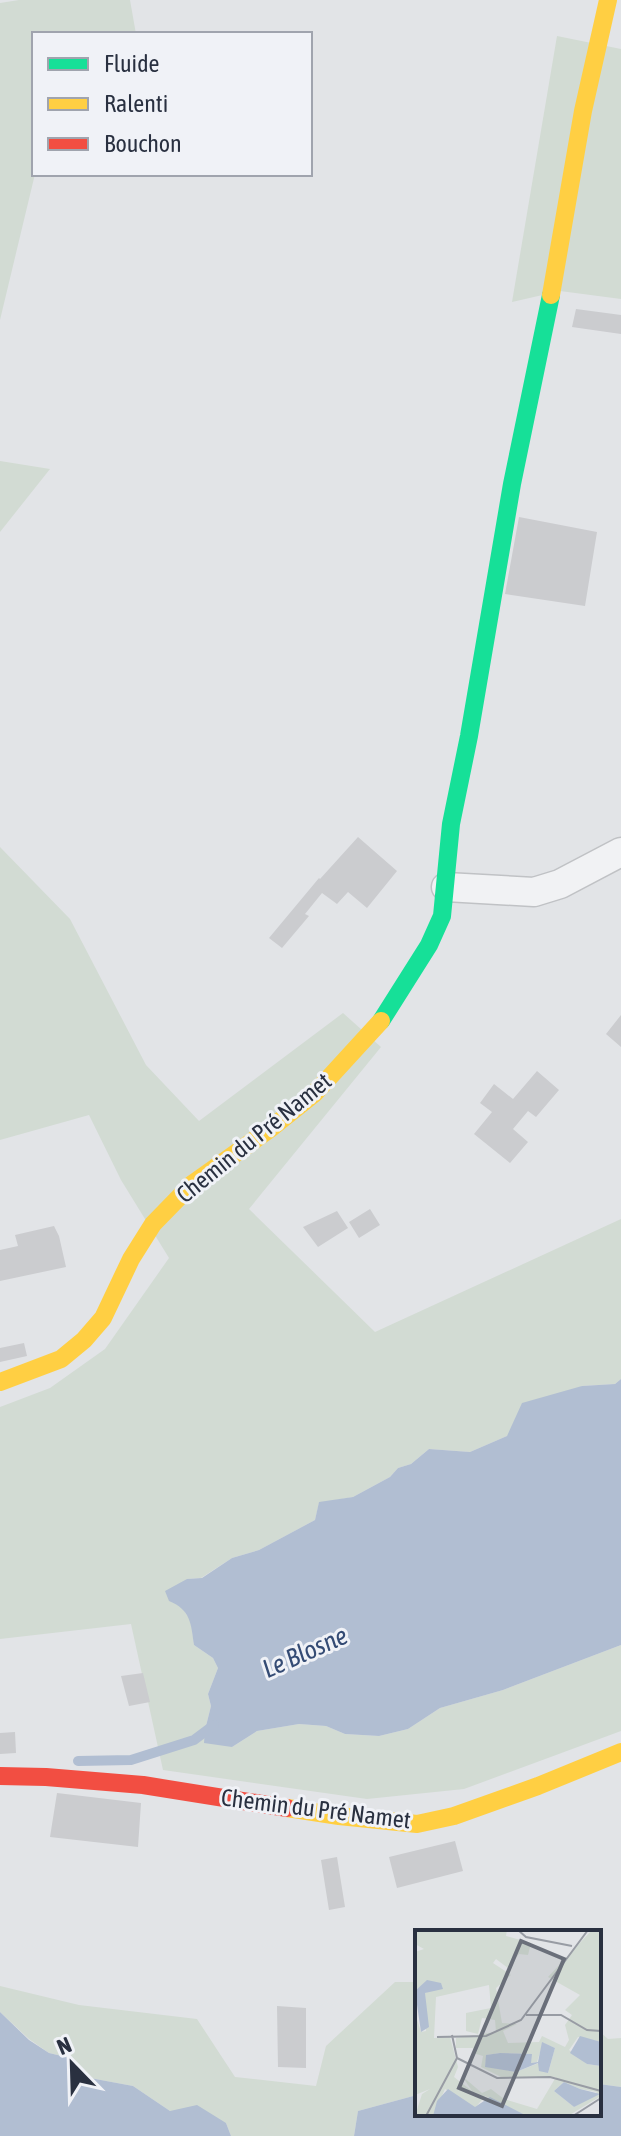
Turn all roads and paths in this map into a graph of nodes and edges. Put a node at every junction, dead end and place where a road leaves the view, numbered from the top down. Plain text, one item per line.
1 (608, 0) edge
2 (621, 852) edge
3 (446, 887) junction
4 (0, 1382) edge
5 (621, 1752) edge
6 (0, 1776) edge

1 - 3 street, Chemin du Pré Namet
2 - 3 street
3 - 4 street, Chemin du Pré Namet
5 - 6 street, Chemin du Pré Namet

